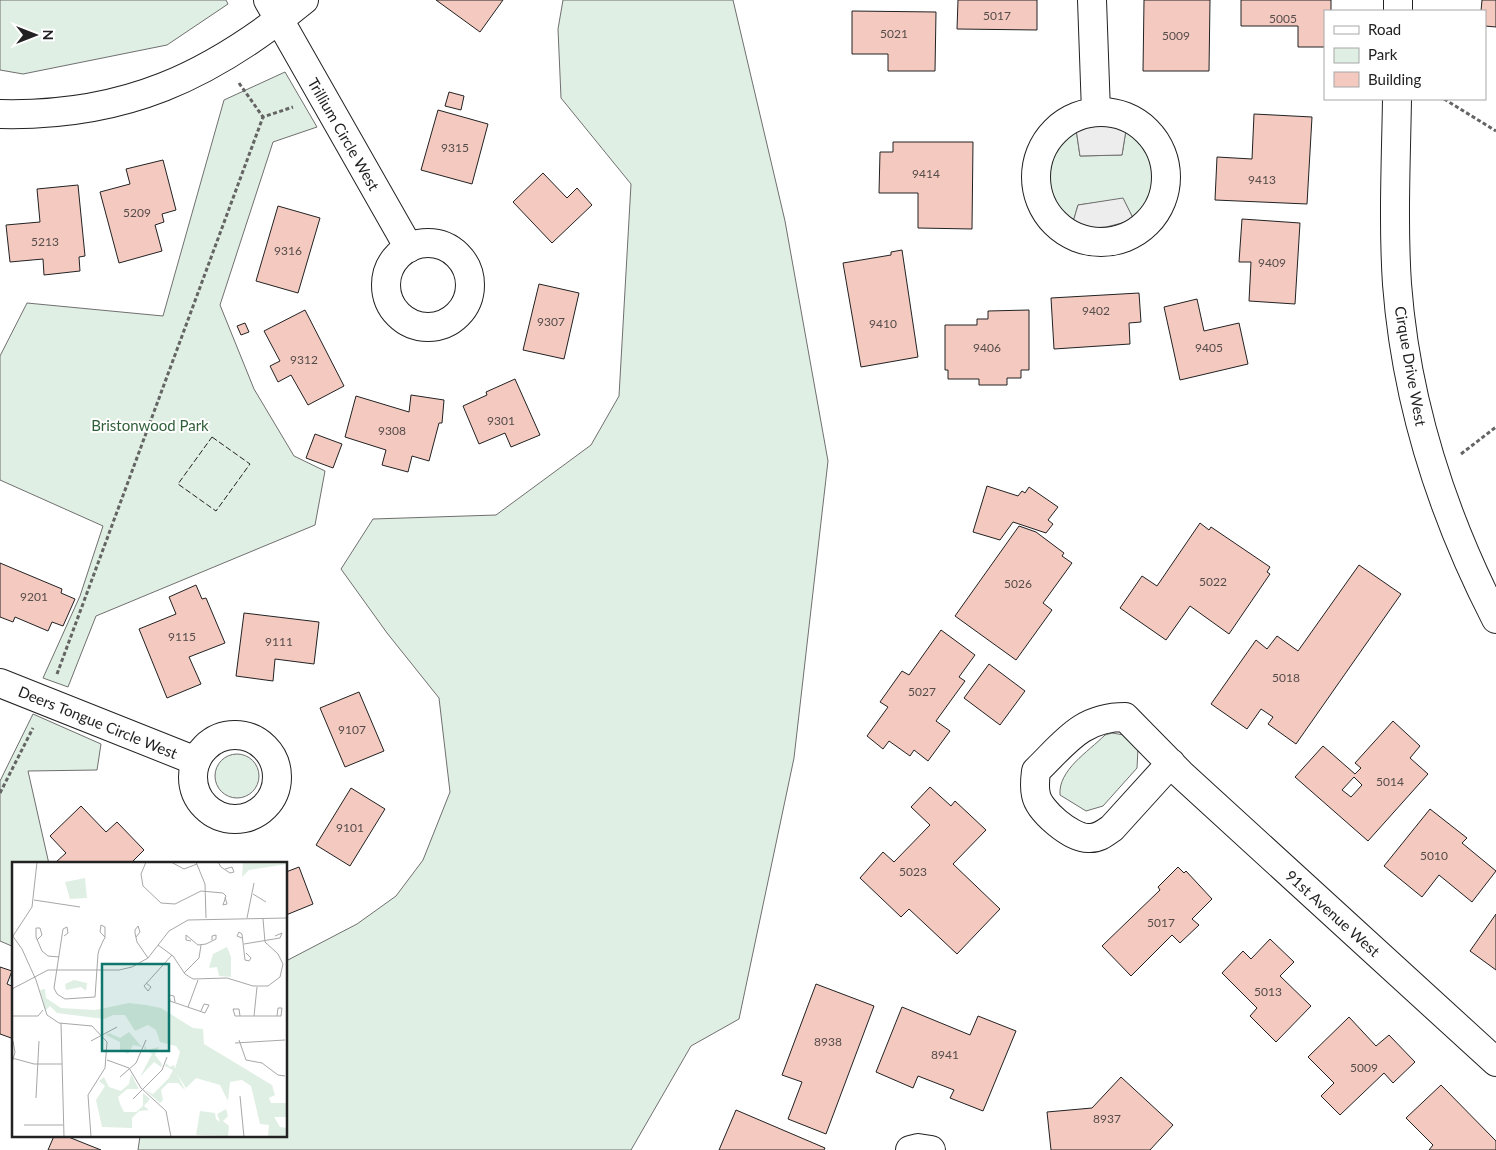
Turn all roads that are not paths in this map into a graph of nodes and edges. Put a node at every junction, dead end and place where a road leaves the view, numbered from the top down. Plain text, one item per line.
1 (304, 0) edge
2 (1092, 0) edge
3 (273, 10) edge
4 (1397, 100) edge
5 (1096, 112) junction
6 (0, 114) edge
7 (409, 248) dead end
8 (1496, 619) edge
9 (0, 683) edge
10 (196, 761) dead end
11 (1171, 763) junction
12 (1496, 1062) edge
13 (910, 1150) edge
14 (931, 1150) edge

1 - 3 street
2 - 5 street
3 - 6 street
3 - 7 street, Trillium Circle West
4 - 8 street, Cirque Drive West
5 - 5 street
9 - 10 street, Deers Tongue Circle West
11 - 11 street, 91st Avenue West
11 - 12 street, 91st Avenue West
13 - 14 street

